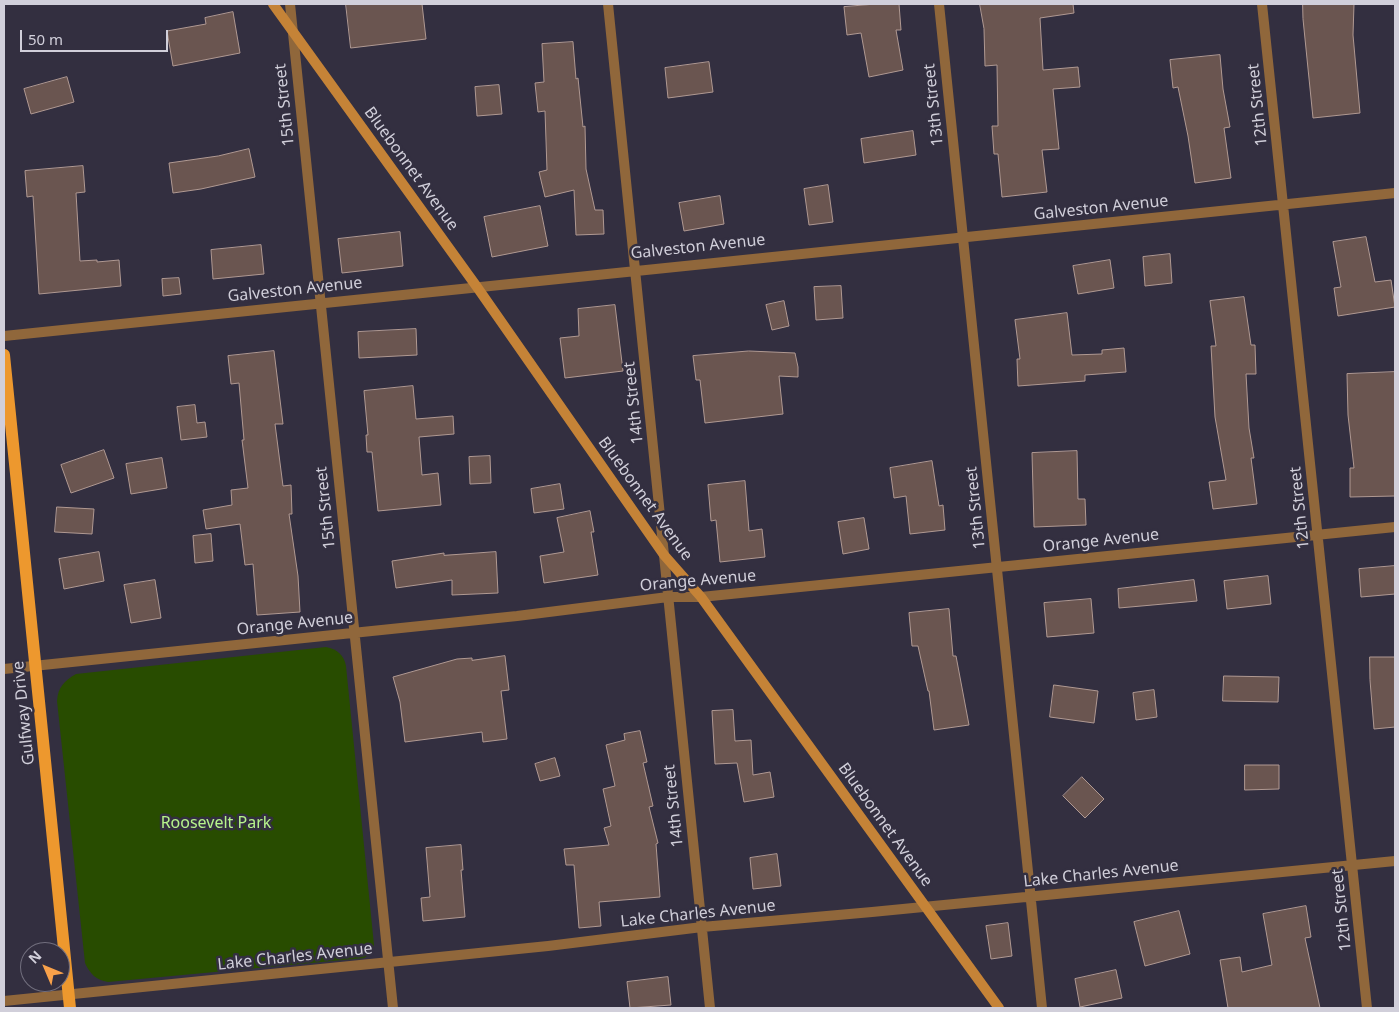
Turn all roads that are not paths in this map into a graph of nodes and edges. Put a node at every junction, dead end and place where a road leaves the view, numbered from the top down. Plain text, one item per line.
1 (273, 4) edge
2 (290, 4) edge
3 (608, 4) edge
4 (939, 4) edge
5 (1262, 4) edge
6 (293, 32) junction
7 (1395, 193) edge
8 (1283, 204) junction
9 (963, 237) junction
10 (635, 268) junction
11 (477, 287) junction
12 (320, 302) junction
13 (4, 336) edge
14 (4, 355) edge
15 (1395, 527) edge
16 (1318, 535) junction
17 (664, 555) junction
18 (998, 567) junction
19 (701, 596) junction
20 (668, 597) junction
21 (354, 633) junction
22 (35, 665) junction
23 (4, 668) edge
24 (1395, 861) edge
25 (1353, 866) junction
26 (1031, 896) junction
27 (925, 907) junction
28 (702, 927) junction
29 (388, 963) junction
30 (69, 994) junction
31 (4, 1001) edge
32 (70, 1008) edge
33 (393, 1008) edge
34 (710, 1008) edge
35 (999, 1008) edge
36 (1042, 1008) edge
37 (1367, 1008) edge

1 - 6 street, Bluebonnet Avenue
2 - 6 street, 15th Street
3 - 10 street, 14th Street
4 - 9 street, 13th Street
5 - 8 street, 12th Street
6 - 11 street, Bluebonnet Avenue
6 - 12 street, 15th Street
7 - 8 street, Galveston Avenue
8 - 9 street, Galveston Avenue
8 - 16 street, 12th Street
9 - 10 street, Galveston Avenue
9 - 18 street, 13th Street
10 - 11 street, Galveston Avenue
10 - 17 street, 14th Street
11 - 12 street, Galveston Avenue
11 - 17 street, Bluebonnet Avenue
12 - 13 street, Galveston Avenue
12 - 21 street, 15th Street
14 - 22 main road, Gulfway Drive
15 - 16 street, Orange Avenue
16 - 18 street, Orange Avenue
16 - 25 street, 12th Street
17 - 19 street, Bluebonnet Avenue
17 - 20 street, 14th Street
18 - 19 street, Orange Avenue
18 - 26 street, 13th Street
19 - 20 street, Orange Avenue
19 - 27 street, Bluebonnet Avenue
20 - 21 street, Orange Avenue
20 - 28 street, 14th Street
21 - 22 street, Orange Avenue
21 - 29 street, 15th Street
22 - 23 street, Orange Avenue
22 - 30 main road, Gulfway Drive
24 - 25 street, Lake Charles Avenue
25 - 26 street, Lake Charles Avenue
25 - 37 street, 12th Street
26 - 27 street, Lake Charles Avenue
26 - 36 street, 13th Street
27 - 28 street, Lake Charles Avenue
27 - 35 street, Bluebonnet Avenue
28 - 29 street, Lake Charles Avenue
28 - 34 street, 14th Street
29 - 30 street, Lake Charles Avenue
29 - 33 street, 15th Street
30 - 31 street, Lake Charles Avenue
30 - 32 main road, Gulfway Drive

